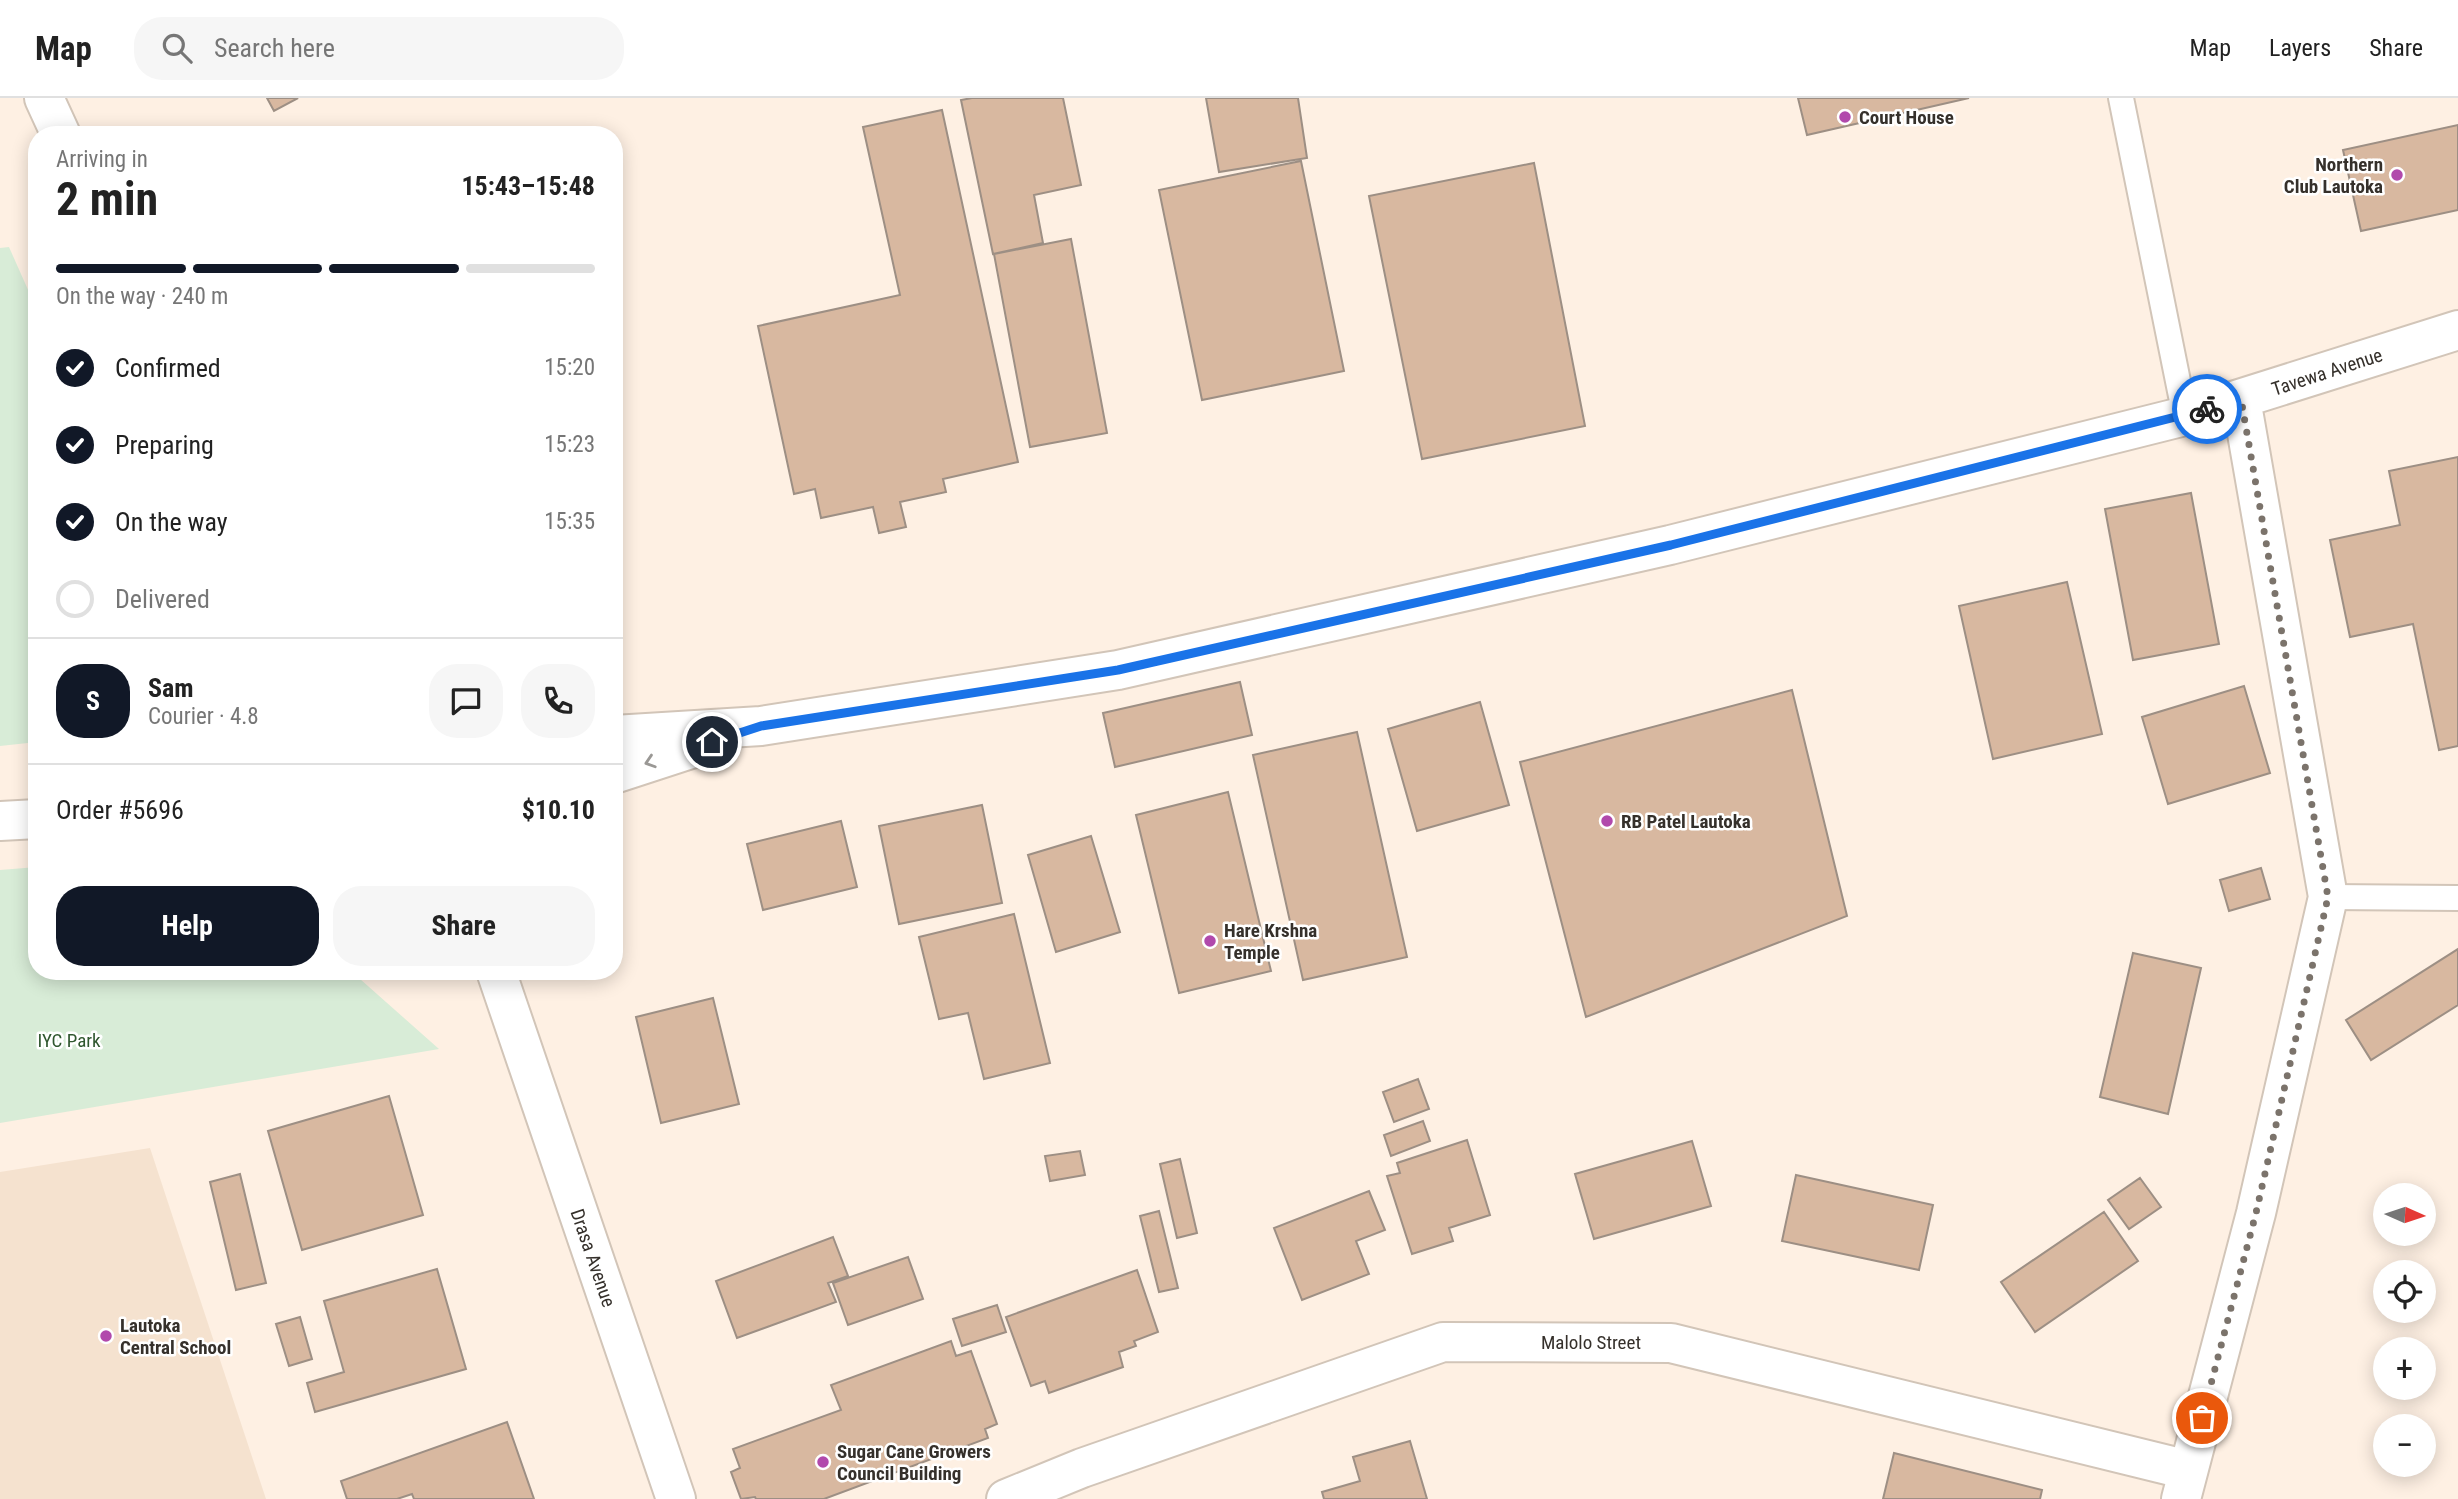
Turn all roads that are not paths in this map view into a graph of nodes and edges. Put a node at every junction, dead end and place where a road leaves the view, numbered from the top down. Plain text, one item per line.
1 (44, 98) edge
2 (2121, 98) edge
3 (57, 126) edge
4 (2458, 330) edge
5 (2241, 399) junction
6 (2185, 416) junction
7 (761, 726) junction
8 (623, 734) edge
9 (623, 771) edge
10 (28, 819) edge
11 (0, 821) edge
12 (2328, 897) junction
13 (2458, 898) edge
14 (479, 980) edge
15 (499, 980) edge
16 (510, 1017) junction
17 (2184, 1484) edge
18 (676, 1499) edge
19 (1006, 1499) edge

1 - 3 main road
2 - 6 lane
4 - 5 main road, Tavewa Avenue
5 - 6 main road, Tavewa Avenue
5 - 12 main road
6 - 7 main road, Tavewa Avenue
7 - 8 main road, Tavewa Avenue
7 -> 9 main road, Tavewa Avenue
10 - 11 main road
12 - 13 lane
12 - 17 main road
14 - 16 main road, Drasa Avenue
15 - 16 main road, Drasa Avenue
16 - 18 main road, Drasa Avenue
17 - 19 main road, Malolo Street

